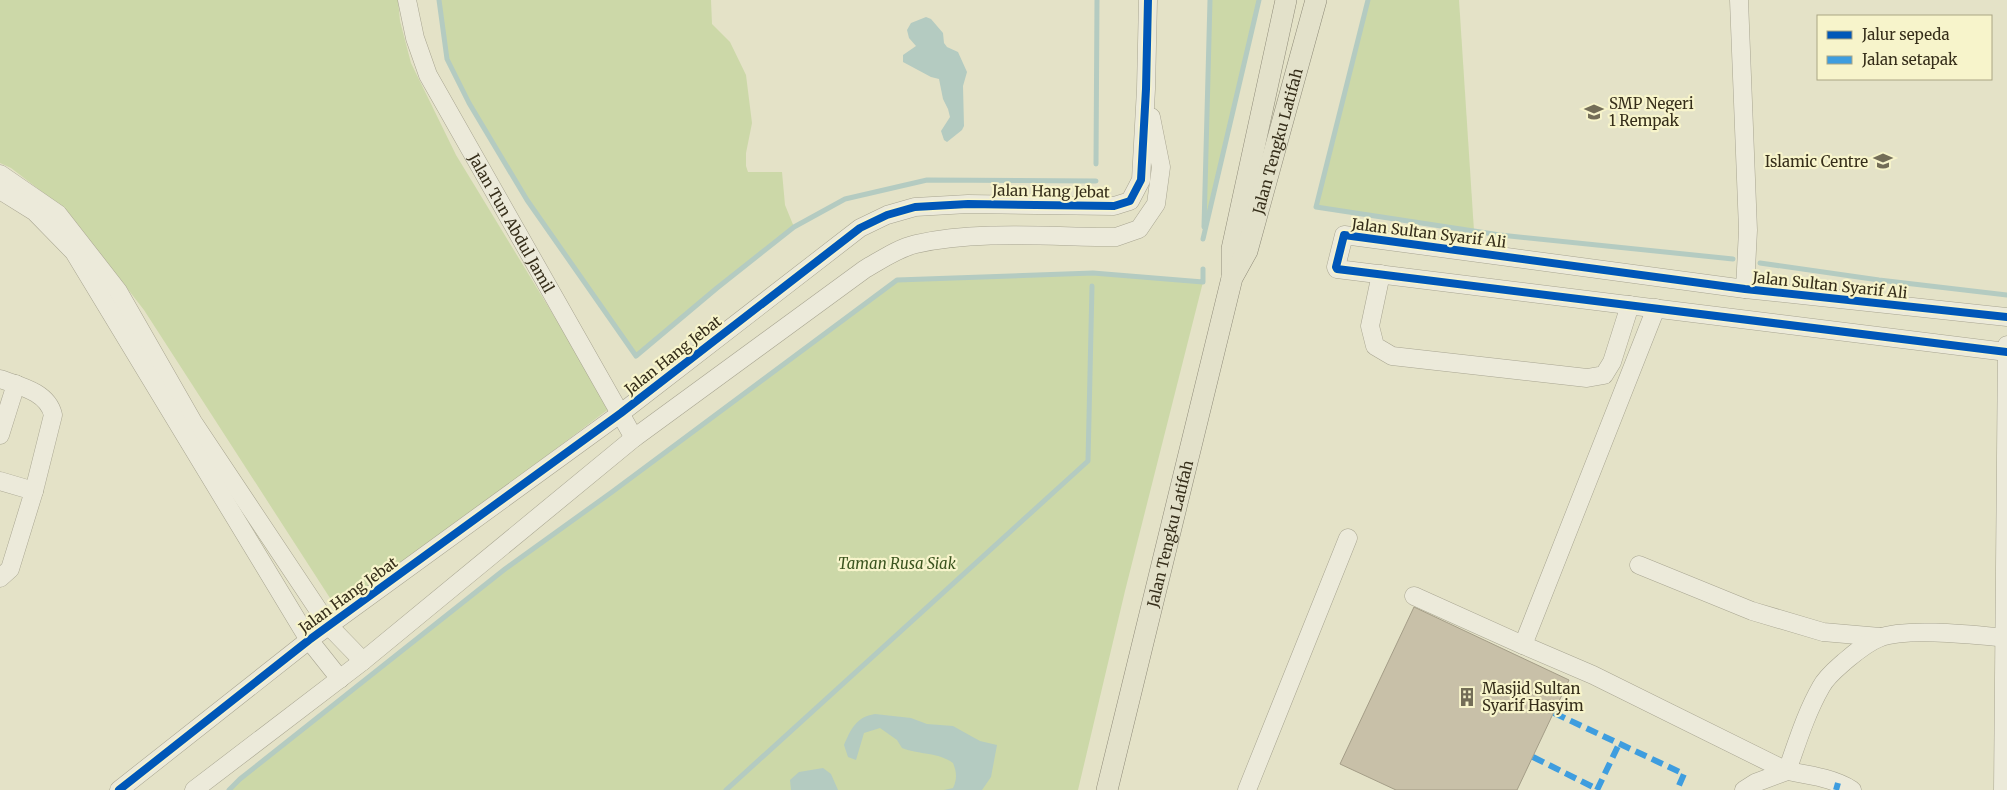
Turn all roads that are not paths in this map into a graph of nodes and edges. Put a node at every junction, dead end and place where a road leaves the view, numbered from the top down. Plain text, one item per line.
1 (407, 0) edge
2 (1148, 0) edge
3 (1286, 0) edge
4 (1316, 0) edge
5 (1739, 0) edge
6 (1146, 89) junction
7 (0, 174) edge
8 (0, 190) edge
9 (1381, 274) junction
10 (1232, 278) junction
11 (1745, 289) junction
12 (1630, 305) junction
13 (1656, 308) junction
14 (2007, 317) edge
15 (2007, 349) edge
16 (8, 382) edge
17 (621, 413) junction
18 (0, 435) edge
19 (634, 438) junction
20 (0, 481) edge
21 (34, 491) junction
22 (1348, 538) dead end
23 (1639, 565) dead end
24 (0, 578) edge
25 (1414, 596) dead end
26 (330, 626) junction
27 (1880, 637) junction
28 (2005, 638) edge
29 (309, 640) junction
30 (1522, 645) junction
31 (363, 661) junction
32 (340, 678) junction
33 (1787, 771) junction
34 (215, 782) edge
35 (119, 790) edge
36 (194, 790) edge
37 (1107, 790) edge
38 (1246, 790) edge
39 (1744, 790) edge
40 (1852, 790) edge
41 (2003, 790) edge

1 - 17 street, Jalan Tun Abdul Jamil
2 - 6 street, Jalan Hang Jebat
3 - 10 main road, Jalan Tengku Latifah
4 - 10 main road, Jalan Tengku Latifah
5 - 11 street
6 - 17 street, Jalan Hang Jebat
6 - 19 street, Jalan Hang Jebat
7 - 26 street
8 - 29 street
9 - 11 street, Jalan Sultan Syarif Ali
9 - 12 street, Jalan Sultan Syarif Ali
9 - 12 street
10 - 37 main road, Jalan Tengku Latifah
11 - 14 street, Jalan Sultan Syarif Ali
12 - 13 street, Jalan Sultan Syarif Ali
13 - 15 street, Jalan Sultan Syarif Ali
13 - 30 street
15 - 28 street
16 - 18 street
16 - 21 street
17 - 19 street, Jalan Tun Abdul Jamil
17 - 26 street, Jalan Hang Jebat
19 - 31 street, Jalan Hang Jebat
20 - 21 street
21 - 24 street
22 - 38 street
23 - 27 street
25 - 30 street
26 - 29 street, Jalan Hang Jebat
26 - 31 street
27 - 28 street
27 - 33 street
28 - 41 street
29 - 32 street
29 - 35 street, Jalan Hang Jebat
30 - 33 street
31 - 32 street, Jalan Hang Jebat
32 - 34 street, Jalan Hang Jebat
33 - 39 street
33 - 40 street
34 - 36 street, Jalan Hang Jebat

